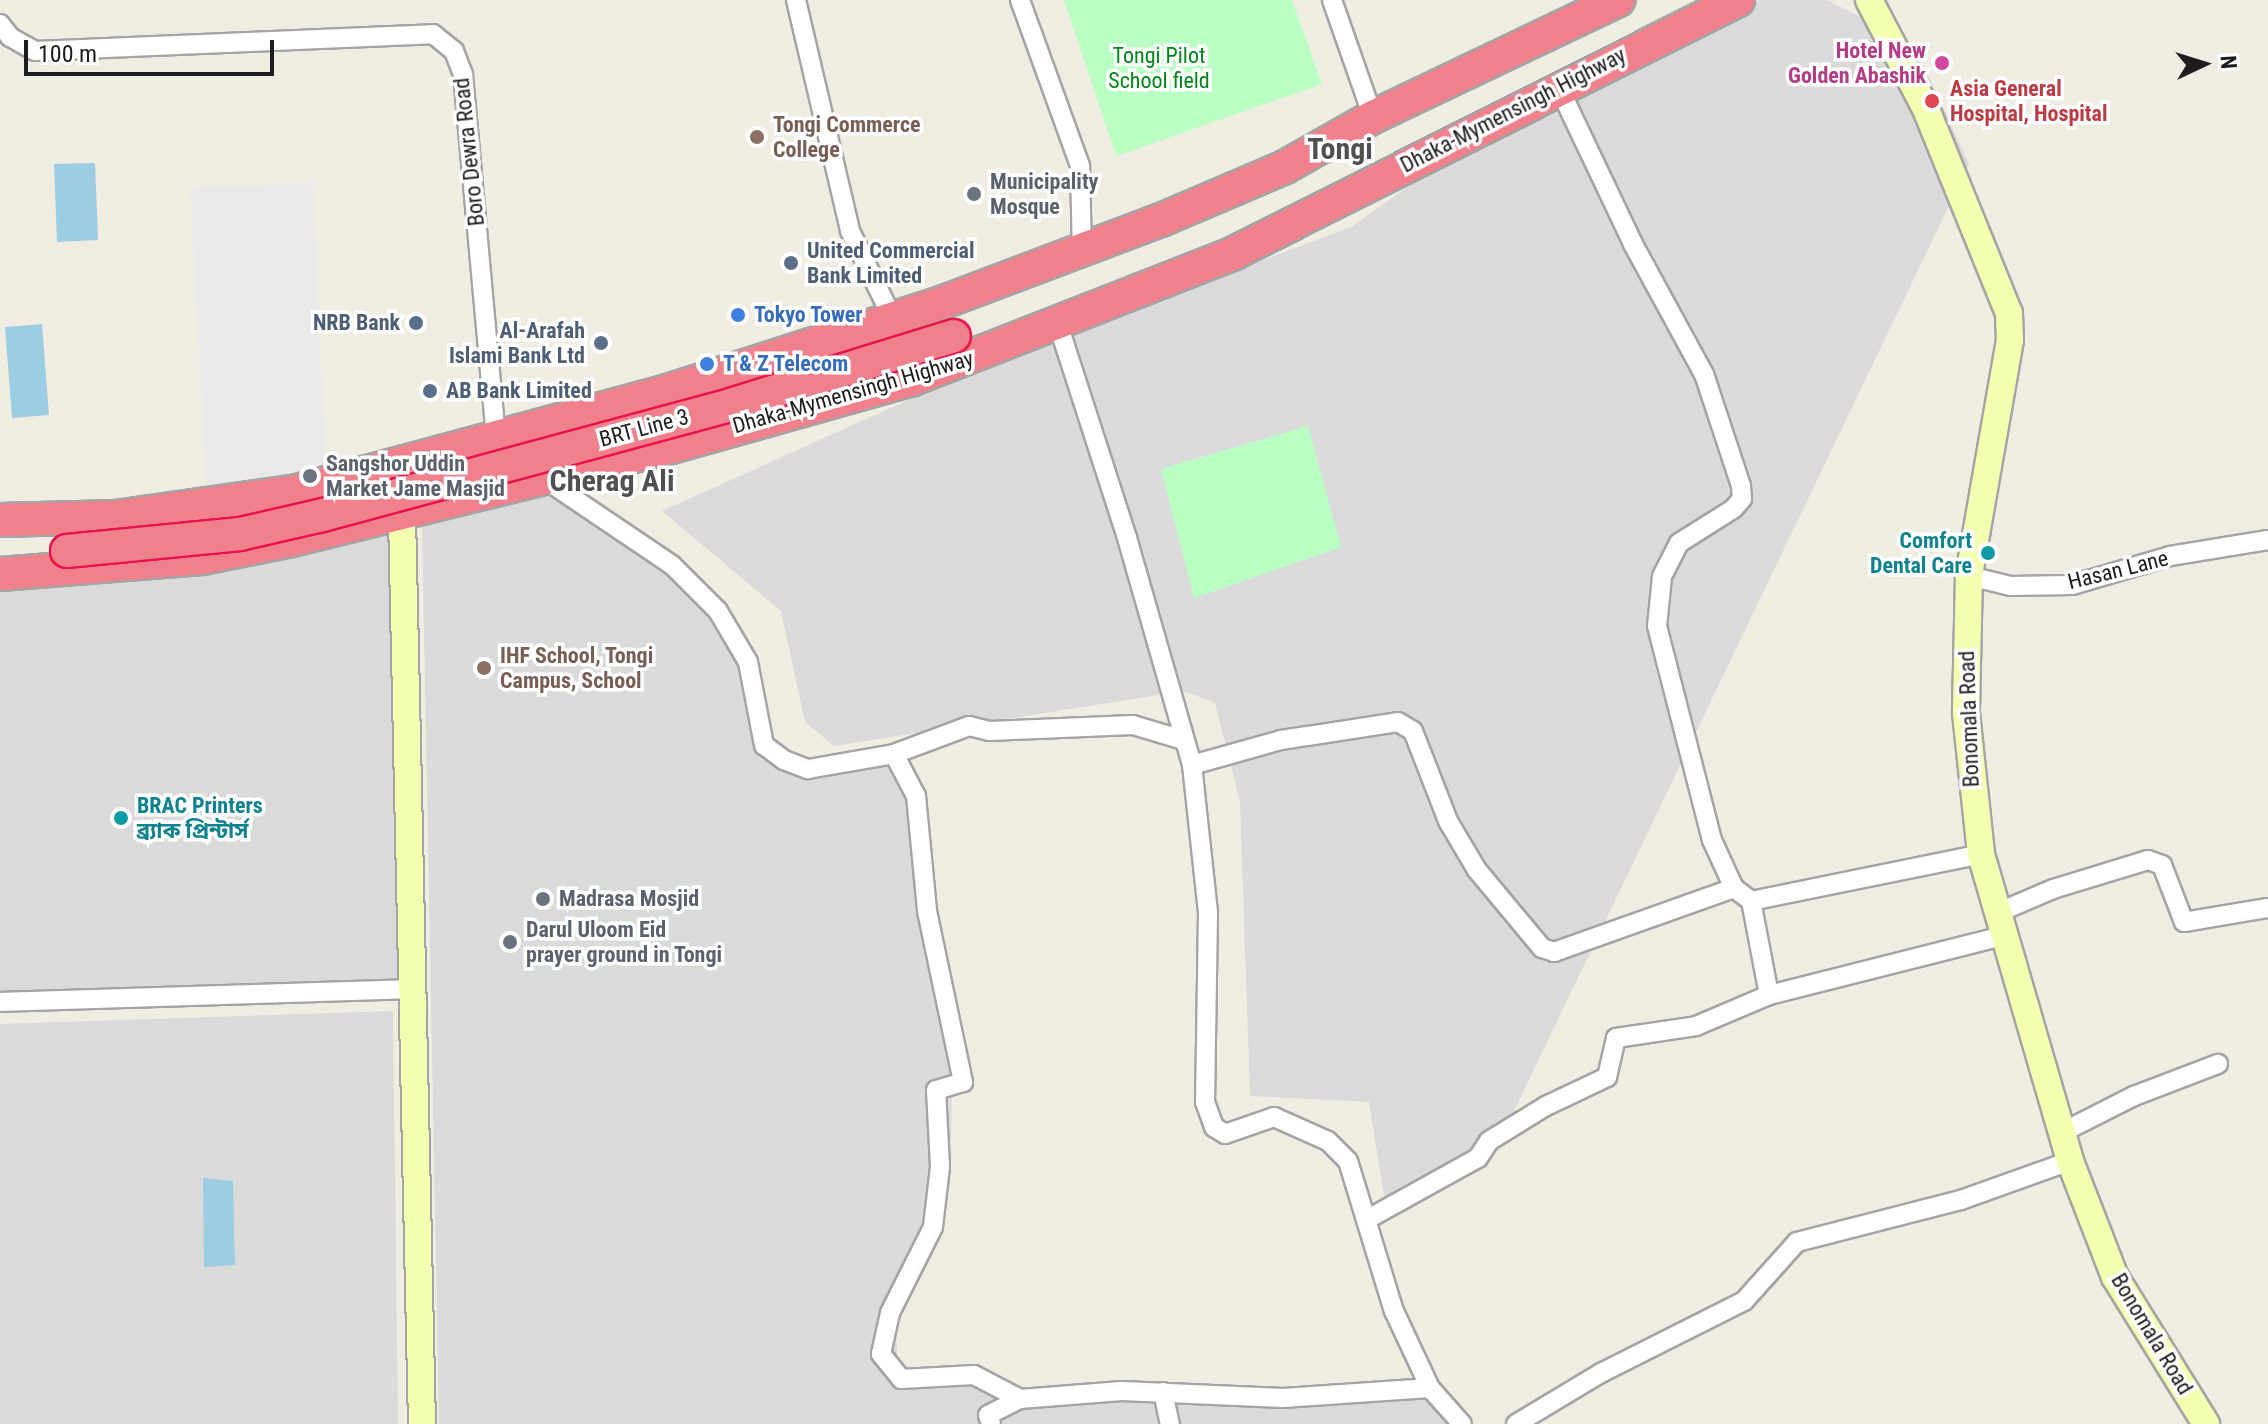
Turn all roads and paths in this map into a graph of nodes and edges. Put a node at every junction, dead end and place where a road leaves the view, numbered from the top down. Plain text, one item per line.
1 (796, 0) edge
2 (1020, 0) edge
3 (1332, 0) edge
4 (1618, 0) edge
5 (1738, 0) edge
6 (1869, 0) edge
7 (0, 24) edge
8 (1560, 90) junction
9 (1373, 117) junction
10 (1082, 252) junction
11 (892, 317) junction
12 (1058, 324) junction
13 (954, 336) dead end
14 (496, 436) junction
15 (542, 477) junction
16 (402, 516) junction
17 (0, 520) edge
18 (2268, 540) edge
19 (0, 552) edge
20 (0, 574) edge
21 (1969, 576) junction
22 (1183, 740) junction
23 (894, 754) junction
24 (1192, 765) junction
25 (1981, 854) junction
26 (1734, 888) junction
27 (1751, 901) junction
28 (2268, 908) edge
29 (2000, 924) junction
30 (414, 989) junction
31 (1769, 995) junction
32 (0, 1002) edge
33 (2218, 1064) dead end
34 (2061, 1133) junction
35 (2070, 1161) junction
36 (1366, 1220) junction
37 (1430, 1388) junction
38 (1163, 1392) junction
39 (1020, 1399) junction
40 (422, 1424) edge
41 (991, 1424) edge
42 (1170, 1424) edge
43 (1462, 1424) edge
44 (1516, 1424) edge
45 (2206, 1424) edge

1 - 11 street
2 - 10 street
3 - 9 street
4 - 9 highway
5 - 8 highway, Dhaka-Mymensingh Highway
6 - 21 street, Bonomala Road
7 - 14 street, Boro Dewra Road
8 - 12 highway, Dhaka-Mymensingh Highway
8 - 26 street
9 - 10 highway
10 - 11 highway
11 - 14 highway
12 - 15 highway, Dhaka-Mymensingh Highway
12 - 22 street
13 - 19 highway, BRT Line 3, bridge
14 - 17 highway
15 - 16 highway, Dhaka-Mymensingh Highway
15 - 23 street
16 - 20 highway, Dhaka-Mymensingh Highway
16 - 30 street
18 - 21 street, Hasan Lane
21 - 25 street, Bonomala Road
22 - 23 street
22 - 24 street
23 - 39 street
24 - 26 street
24 - 36 street
25 - 27 street
25 - 29 street, Bonomala Road
26 - 27 street
27 - 31 street
28 - 29 street
29 - 31 street
29 - 34 street, Bonomala Road
30 - 32 street
30 - 40 street
31 - 36 street
33 - 34 street
34 - 35 street, Bonomala Road
35 - 44 street
35 - 45 street, Bonomala Road
36 - 37 street
37 - 38 street
37 - 43 street
38 - 39 street
38 - 42 street
39 - 41 street

